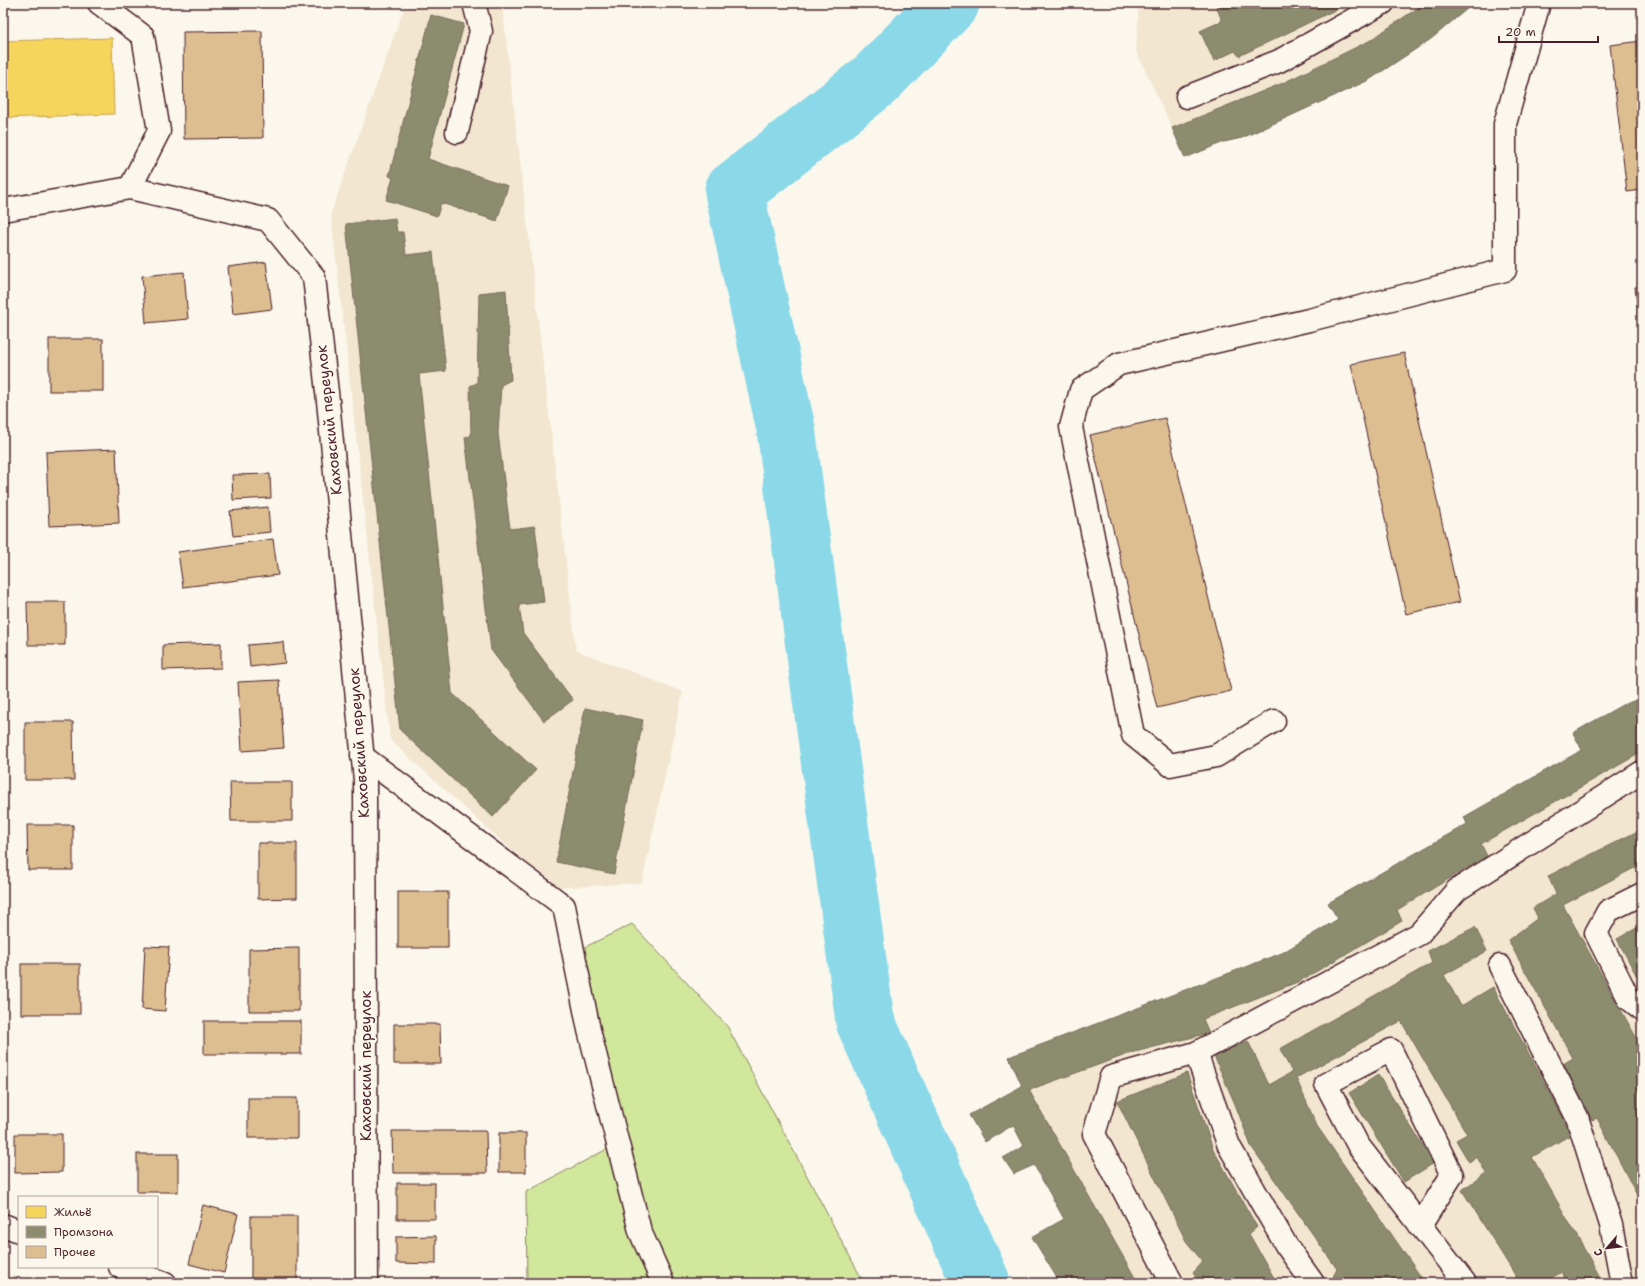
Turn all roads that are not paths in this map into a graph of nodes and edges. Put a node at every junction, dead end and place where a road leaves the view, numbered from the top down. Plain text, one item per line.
1 (98, 3) edge
2 (474, 3) edge
3 (1384, 3) edge
4 (1539, 3) edge
5 (1187, 97) dead end
6 (457, 132) dead end
7 (130, 188) junction
8 (3, 210) edge
9 (1274, 721) dead end
10 (362, 756) junction
11 (1642, 772) edge
12 (1642, 894) edge
13 (1500, 966) dead end
14 (1642, 1010) edge
15 (1196, 1053) junction
16 (3, 1225) edge
17 (1420, 1226) junction
18 (18, 1231) edge
19 (123, 1268) edge
20 (165, 1283) edge
21 (367, 1283) edge
22 (663, 1283) edge
23 (1172, 1283) edge
24 (1313, 1283) edge
25 (1465, 1283) edge
26 (1622, 1283) edge

1 - 7 street
2 - 6 street
3 - 5 street
4 - 9 street
7 - 8 street
7 - 10 street, Каховский переулок
10 - 21 street, Каховский переулок
10 - 22 street
11 - 15 street
12 - 14 street
13 - 26 street
15 - 23 street
15 - 24 street
16 - 18 street
17 - 17 street
17 - 25 street
19 - 20 street

